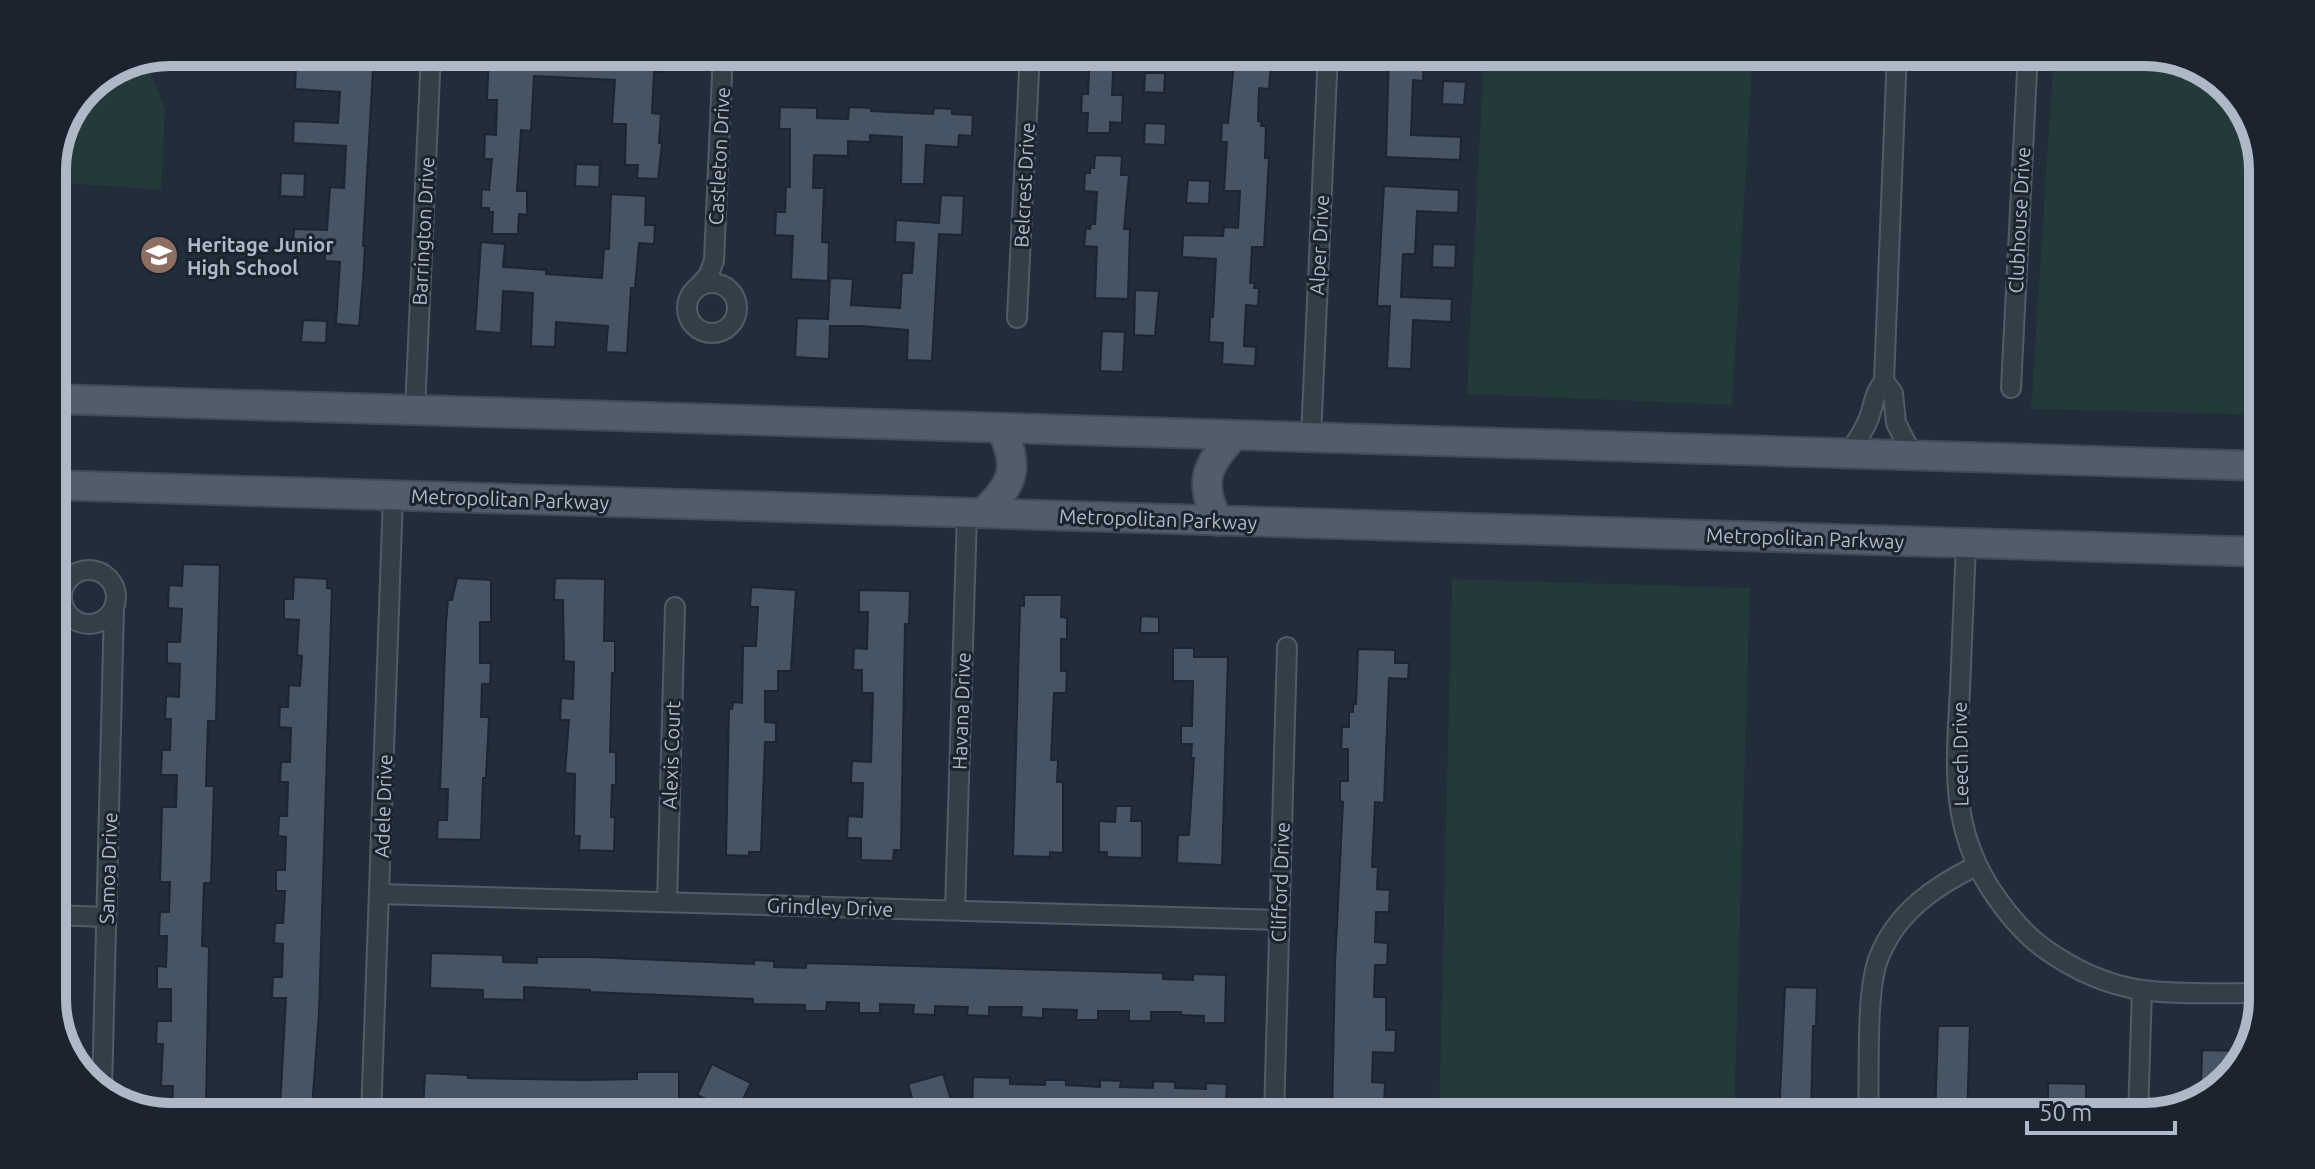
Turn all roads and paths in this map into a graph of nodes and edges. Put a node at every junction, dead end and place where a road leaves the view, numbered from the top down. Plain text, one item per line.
1 (430, 66) edge
2 (722, 66) edge
3 (1029, 66) edge
4 (1327, 66) edge
5 (1896, 66) edge
6 (2027, 66) edge
7 (714, 261) junction
8 (696, 289) junction
9 (728, 289) junction
10 (1017, 318) dead end
11 (1884, 381) junction
12 (2011, 388) dead end
13 (66, 399) edge
14 (415, 410) junction
15 (1001, 428) junction
16 (1233, 437) junction
17 (1311, 438) junction
18 (1848, 454) junction
19 (1913, 456) junction
20 (2249, 466) edge
21 (66, 485) edge
22 (393, 496) junction
23 (975, 513) junction
24 (1218, 521) junction
25 (1966, 544) junction
26 (2249, 552) edge
27 (66, 584) edge
28 (114, 607) junction
29 (675, 607) dead end
30 (66, 611) edge
31 (89, 625) junction
32 (114, 646) junction
33 (1287, 647) dead end
34 (1976, 866) junction
35 (380, 894) junction
36 (667, 902) junction
37 (955, 910) junction
38 (66, 916) edge
39 (106, 917) junction
40 (1279, 920) junction
41 (2142, 990) junction
42 (2249, 993) edge
43 (102, 1078) edge
44 (372, 1103) edge
45 (1274, 1103) edge
46 (1868, 1103) edge
47 (2138, 1103) edge

1 - 14 street, Barrington Drive
2 - 7 street, Castleton Drive
3 - 10 street, Belcrest Drive
4 - 17 street, Alper Drive
5 - 11 street
6 - 12 street, Clubhouse Drive
7 - 8 street, Castleton Drive
7 - 9 street, Castleton Drive
8 - 9 street
8 - 9 street, Castleton Drive
11 - 18 street
11 - 19 street
13 - 14 main road
14 - 15 main road
15 - 16 main road
15 - 23 main road
16 - 17 main road
16 - 24 main road
17 - 18 main road
18 - 19 main road
19 - 20 main road
21 - 22 main road, Metropolitan Parkway
22 - 23 main road, Metropolitan Parkway
22 - 35 street, Adele Drive
23 - 24 main road, Metropolitan Parkway
23 - 37 street, Havana Drive
24 - 25 main road, Metropolitan Parkway
25 - 26 main road, Metropolitan Parkway
25 - 34 street, Leech Drive
27 - 28 street, Samoa Drive
28 - 31 street
28 - 32 street, Samoa Drive
29 - 36 street, Alexis Court
30 - 31 street, Samoa Drive
31 - 32 street, Samoa Drive
32 - 39 street, Samoa Drive
33 - 40 street, Clifford Drive
34 - 41 street, Leech Drive
34 - 46 street
35 - 36 street, Grindley Drive
35 - 44 street, Adele Drive
36 - 37 street, Grindley Drive
37 - 40 street, Grindley Drive
38 - 39 street
39 - 43 street, Samoa Drive
40 - 45 street, Clifford Drive
41 - 42 street, Leech Drive
41 - 47 street

